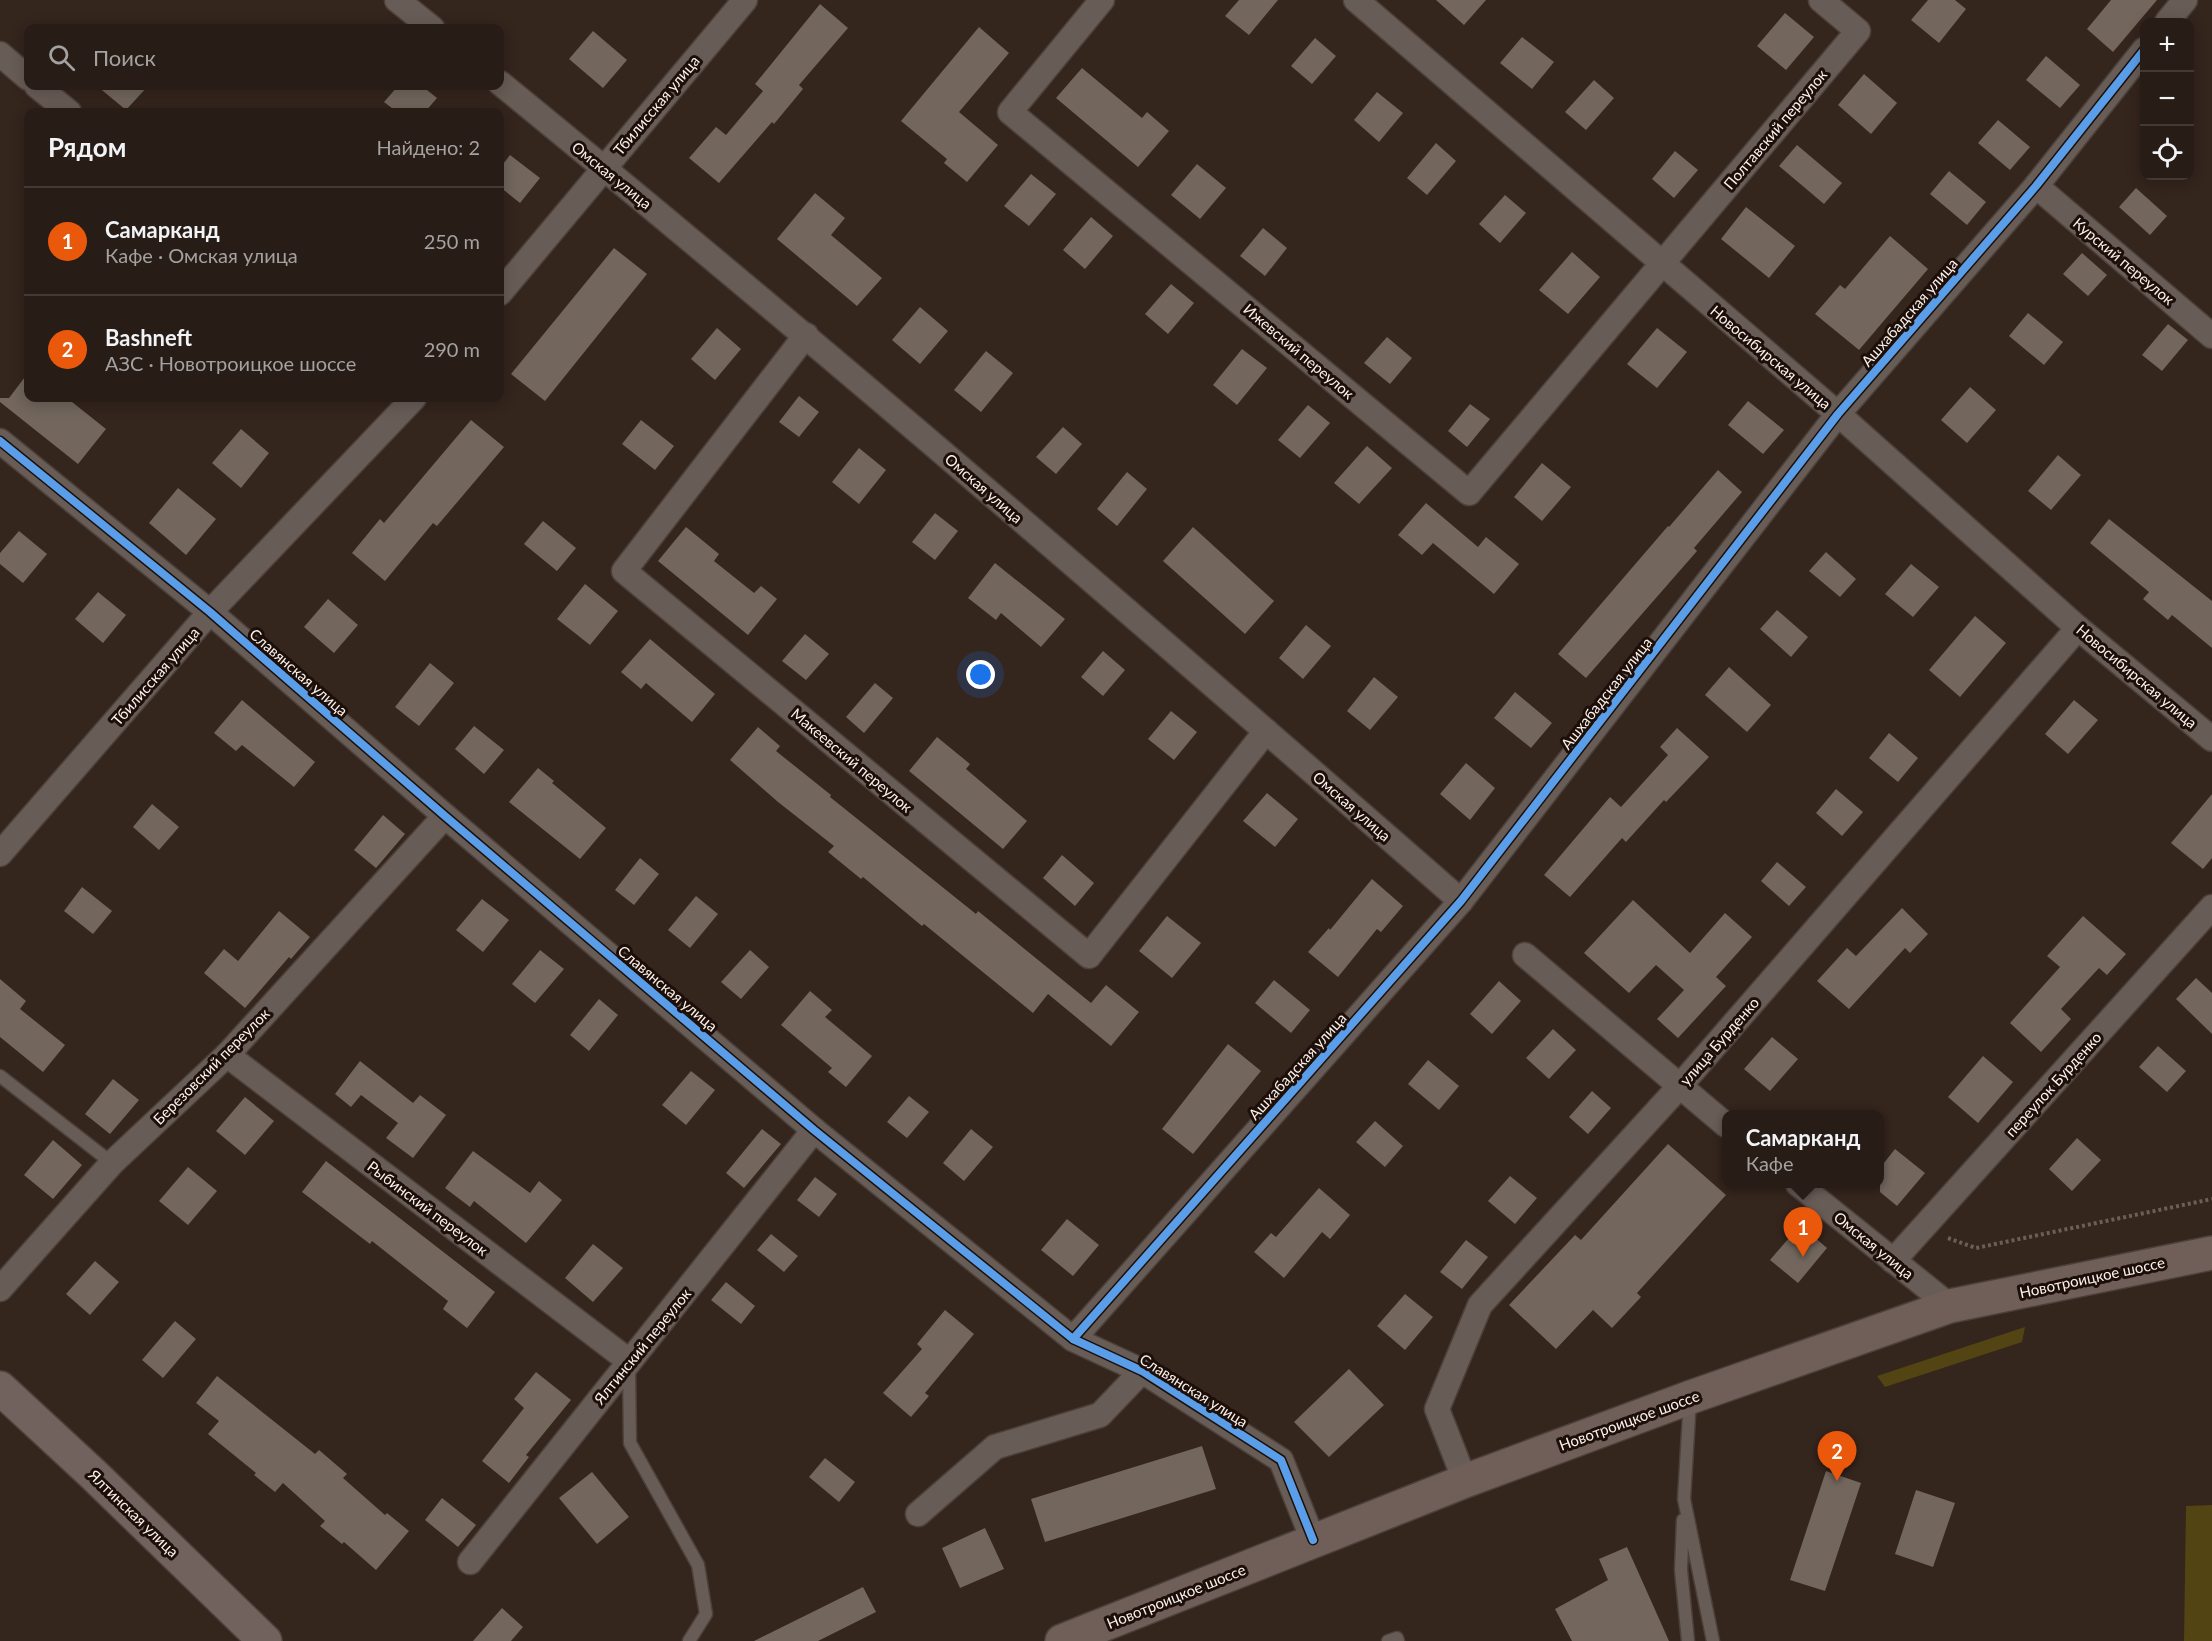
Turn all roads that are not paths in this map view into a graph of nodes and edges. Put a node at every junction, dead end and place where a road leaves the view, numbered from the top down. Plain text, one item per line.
1 (397, 0) edge
2 (745, 0) edge
3 (1102, 0) edge
4 (1356, 0) edge
5 (1821, 0) edge
6 (2185, 0) edge
7 (2170, 18) edge
8 (427, 24) edge
9 (0, 54) edge
10 (2140, 56) edge
11 (24, 75) edge
12 (504, 86) edge
13 (43, 90) edge
14 (64, 108) edge
15 (603, 168) junction
16 (2036, 186) junction
17 (1661, 264) junction
18 (504, 288) edge
19 (806, 335) junction
20 (2212, 336) edge
21 (406, 402) edge
22 (1838, 414) junction
23 (0, 441) edge
24 (210, 612) junction
25 (2078, 628) junction
26 (1266, 731) junction
27 (2212, 739) edge
28 (445, 816) junction
29 (0, 854) edge
30 (1461, 901) junction
31 (2212, 907) edge
32 (1525, 955) dead end
33 (227, 1055) junction
34 (0, 1076) edge
35 (1679, 1087) junction
36 (1722, 1122) edge
37 (814, 1130) junction
38 (112, 1163) junction
39 (1803, 1188) edge
40 (2212, 1253) edge
41 (1893, 1260) junction
42 (0, 1289) edge
43 (1950, 1306) junction
44 (1073, 1339) junction
45 (629, 1361) junction
46 (1142, 1371) junction
47 (0, 1388) edge
48 (1691, 1397) junction
49 (1465, 1481) junction
50 (1684, 1499) junction
51 (918, 1514) dead end
52 (1313, 1540) junction
53 (470, 1562) dead end
54 (266, 1641) edge
55 (689, 1641) edge
56 (1062, 1641) edge
57 (1388, 1641) edge
58 (1398, 1641) edge
59 (1688, 1641) edge
60 (1713, 1641) edge

1 - 8 street
2 - 15 street, Тбилисская улица
3 - 17 street, Ижевский переулок
4 - 17 street, Новосибирская улица
5 - 17 street, Полтавский переулок
6 - 7 street
9 - 11 street
10 - 16 street, Ашхабадская улица
12 - 15 street, Омская улица
13 - 14 street
15 - 18 street, Тбилисская улица
15 - 19 street, Омская улица
16 - 20 street, Курский переулок
16 - 22 street, Ашхабадская улица
17 - 22 street, Новосибирская улица
19 - 26 street, Омская улица
19 - 26 street, Макеевский переулок
21 - 24 street, Тбилисская улица
22 - 25 street, Новосибирская улица
22 - 30 street, Ашхабадская улица
23 - 24 street, Славянская улица
24 - 28 street, Славянская улица
24 - 29 street, Тбилисская улица
25 - 27 street, Новосибирская улица
25 - 35 street, улица Бурденко
26 - 30 street, Омская улица
28 - 33 street, Березовский переулок
28 - 37 street, Славянская улица
30 - 44 street, Ашхабадская улица
31 - 41 street, переулок Бурденко
32 - 35 street
33 - 38 street, Березовский переулок
33 - 45 street, Рыбинский переулок
34 - 38 lane
35 - 36 street
35 - 49 street, улица Бурденко
37 - 44 street, Славянская улица
37 - 45 street, Ялтинский переулок
38 - 42 street, Березовский переулок
39 - 41 street, Омская улица
40 - 43 main road, Новотроицкое шоссе
41 - 43 street, Омская улица
43 - 48 main road, Новотроицкое шоссе
44 - 46 street, Славянская улица
45 - 53 street, Ялтинский переулок
45 - 55 lane
46 - 51 street
46 - 52 street, Славянская улица
47 - 54 main road, Ялтинская улица
48 - 49 main road, Новотроицкое шоссе
48 - 50 lane
49 - 52 main road, Новотроицкое шоссе
50 - 59 lane
50 - 60 lane
52 - 56 main road, Новотроицкое шоссе
57 - 58 lane

